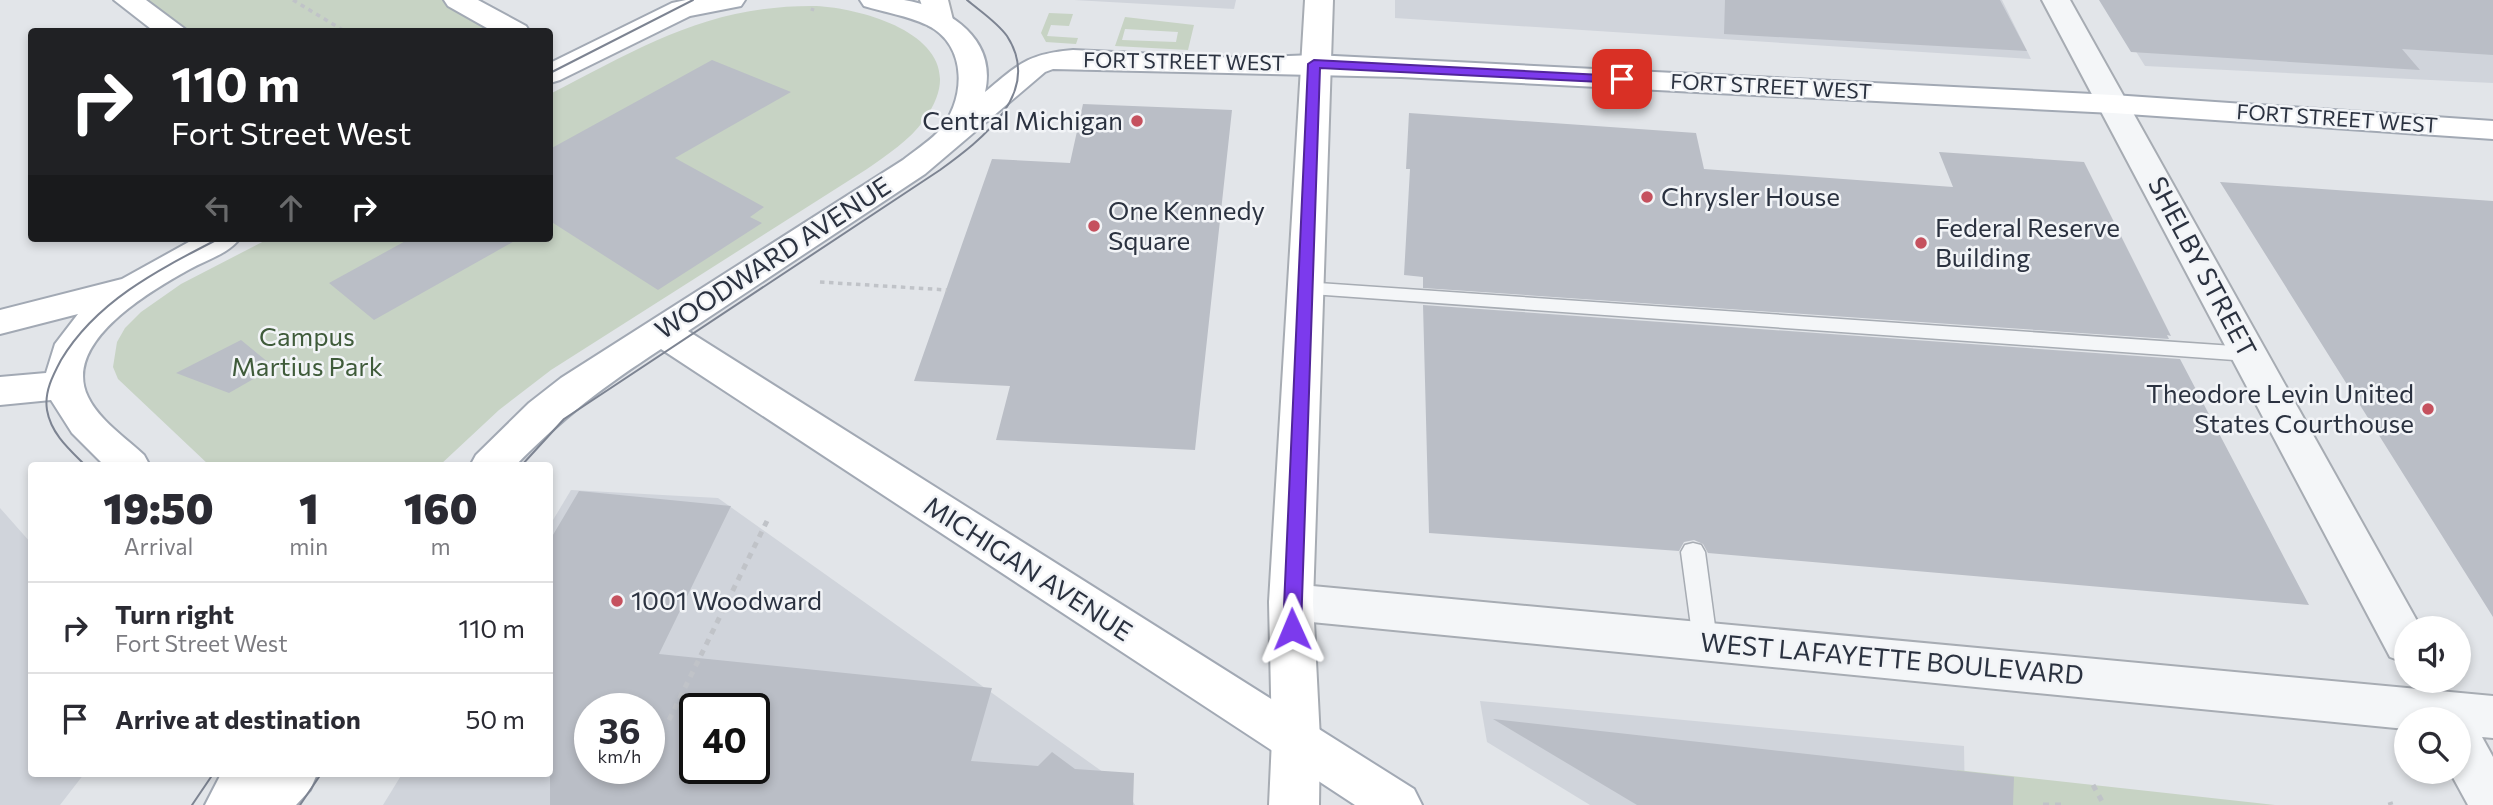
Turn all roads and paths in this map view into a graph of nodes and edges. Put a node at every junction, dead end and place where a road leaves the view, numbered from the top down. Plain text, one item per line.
1 (128, 0) edge
2 (293, 0) edge
3 (458, 0) edge
4 (731, 0) edge
5 (874, 0) edge
6 (1319, 0) edge
7 (2056, 0) edge
8 (694, 4) edge
9 (937, 10) edge
10 (169, 28) edge
11 (339, 28) edge
12 (509, 28) edge
13 (557, 62) edge
14 (1314, 64) junction
15 (2113, 104) junction
16 (2493, 130) edge
17 (950, 138) junction
18 (216, 242) edge
19 (820, 282) dead end
20 (1304, 288) junction
21 (130, 289) junction
22 (947, 290) dead end
23 (0, 322) edge
24 (660, 331) junction
25 (2248, 354) junction
26 (64, 385) junction
27 (0, 391) edge
28 (126, 462) edge
29 (494, 462) edge
30 (767, 521) dead end
31 (1693, 552) dead end
32 (1291, 602) junction
33 (2394, 622) edge
34 (1705, 641) junction
35 (2394, 708) edge
36 (2471, 715) edge
37 (2493, 717) edge
38 (669, 720) dead end
39 (1296, 739) junction
40 (2471, 763) edge
41 (245, 777) edge
42 (290, 777) edge
43 (2093, 785) dead end
44 (2493, 804) edge
45 (230, 805) edge
46 (264, 805) edge
47 (1294, 805) edge
48 (1397, 805) edge
49 (2043, 805) edge
50 (2063, 805) edge
51 (2104, 805) edge

1 - 10 main road
2 - 11 path
3 - 12 main road
4 - 8 main road
5 - 9 main road, WOODWARD AVENUE
6 - 14 main road
7 - 15 street, SHELBY STREET
8 - 13 main road
9 - 17 main road, WOODWARD AVENUE
14 - 15 main road, FORT STREET WEST
14 - 17 main road, FORT STREET WEST
14 - 20 main road
15 - 16 main road, FORT STREET WEST
15 - 25 street, SHELBY STREET
17 - 24 main road, WOODWARD AVENUE
18 - 21 main road
19 - 22 path
20 - 25 lane
20 - 32 main road
21 - 23 main road
21 - 26 main road
24 - 29 main road, WOODWARD AVENUE
24 - 39 main road, MICHIGAN AVENUE
25 - 33 street, SHELBY STREET
26 - 27 main road
26 - 28 main road
30 - 38 path
31 - 34 lane
32 - 34 street, WEST LAFAYETTE BOULEVARD
32 - 39 main road
34 - 35 street, WEST LAFAYETTE BOULEVARD
36 - 37 street, WEST LAFAYETTE BOULEVARD
39 - 47 main road
39 - 48 main road, MICHIGAN AVENUE
40 - 44 street
41 - 45 main road
42 - 46 main road
43 - 51 path
49 - 50 path

